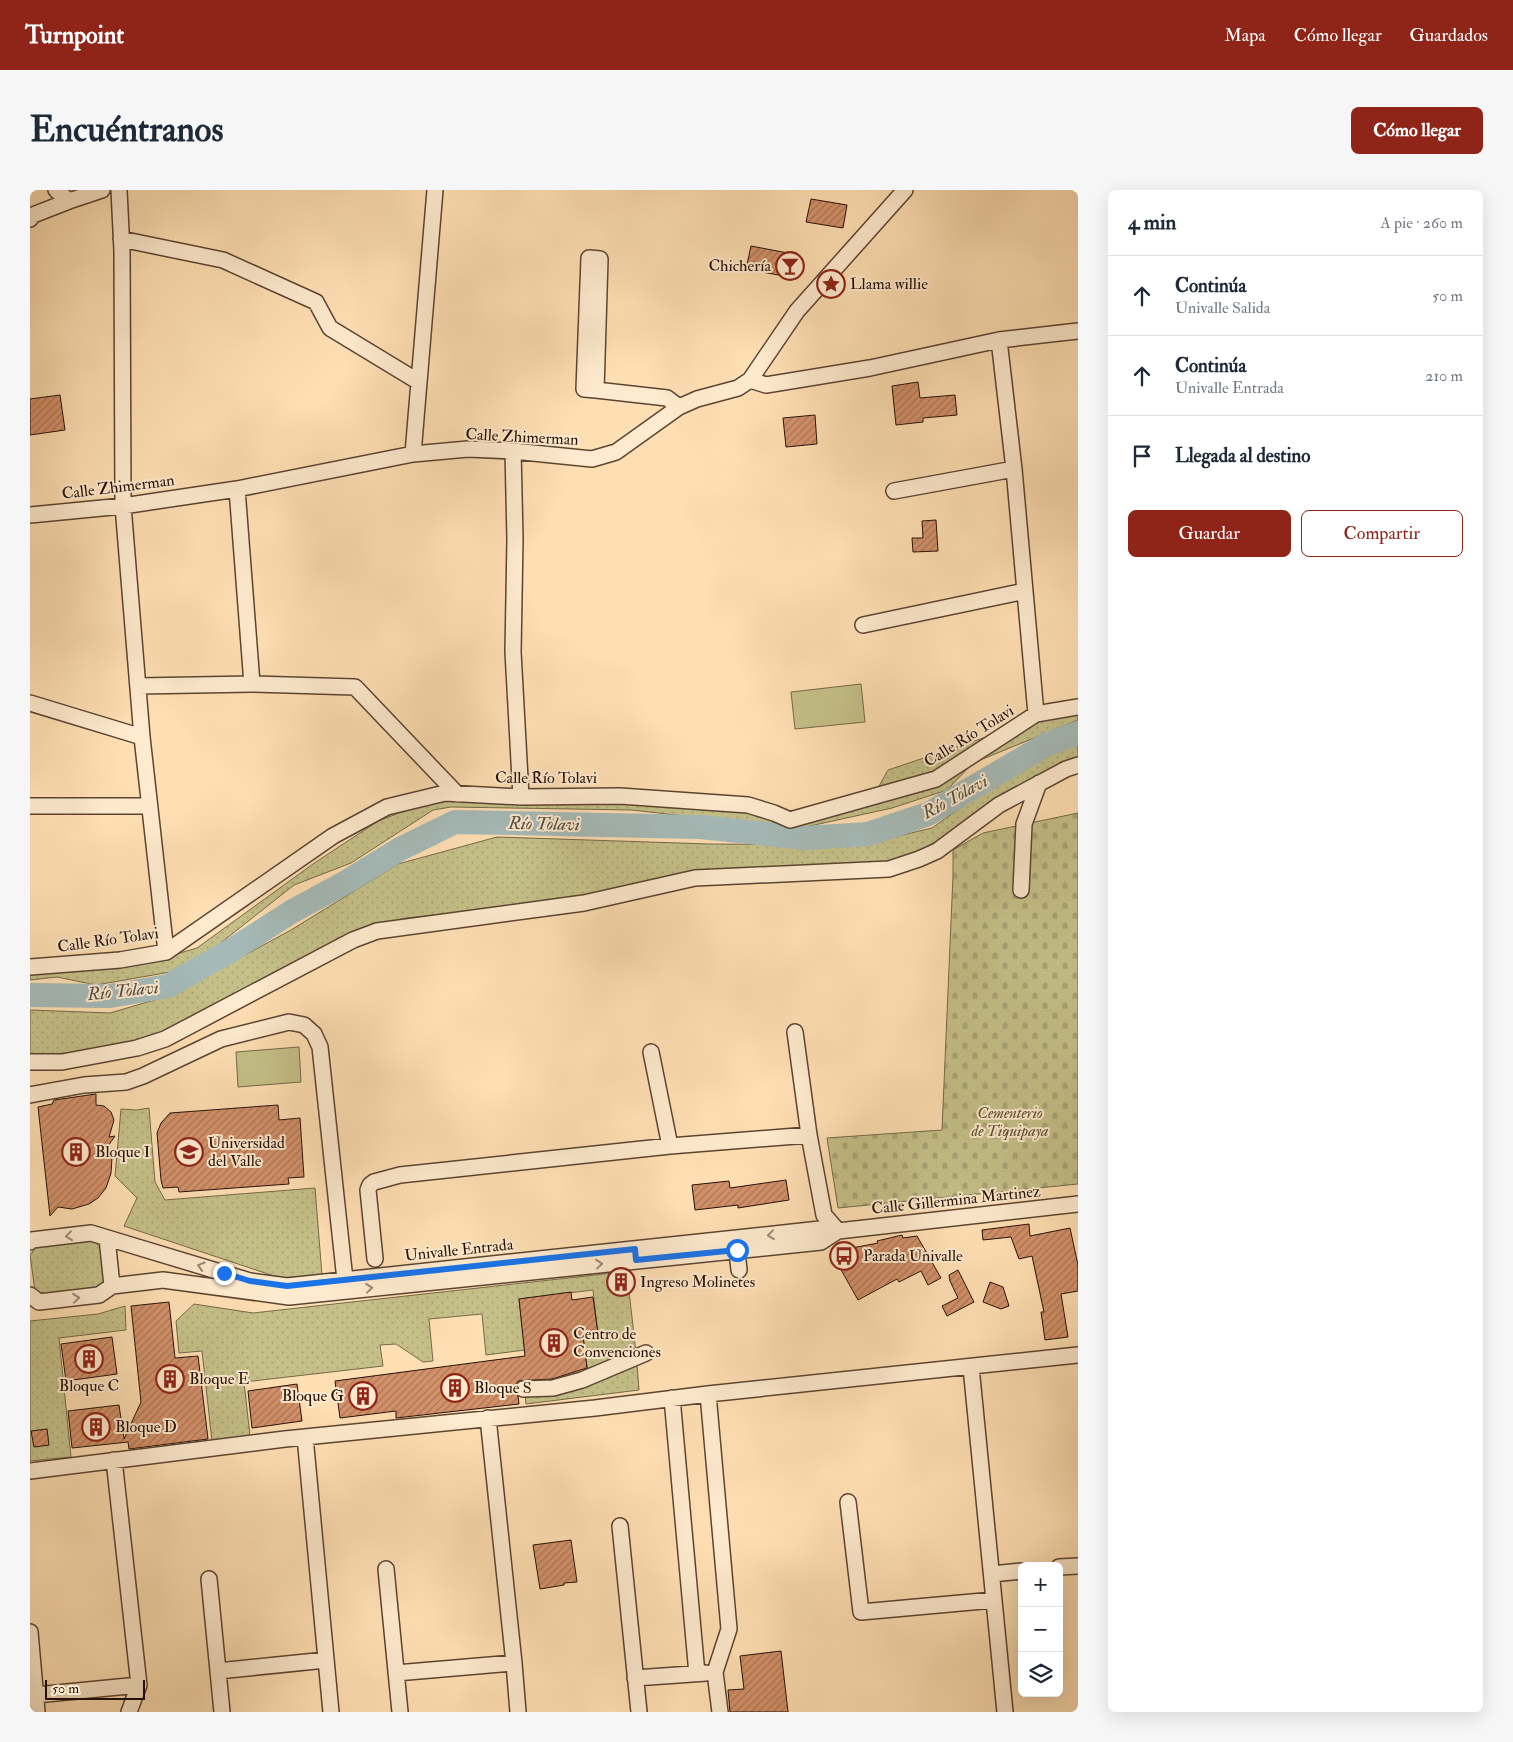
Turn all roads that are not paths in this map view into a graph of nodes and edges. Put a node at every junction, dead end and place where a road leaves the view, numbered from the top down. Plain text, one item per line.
1 (56, 190) edge
2 (102, 190) edge
3 (119, 190) edge
4 (435, 190) edge
5 (905, 190) edge
6 (69, 201) junction
7 (30, 220) edge
8 (121, 239) junction
9 (1078, 331) edge
10 (1000, 340) junction
11 (750, 380) junction
12 (419, 382) junction
13 (596, 390) junction
14 (679, 407) junction
15 (513, 451) junction
16 (413, 454) junction
17 (1014, 470) junction
18 (237, 489) junction
19 (894, 491) dead end
20 (123, 506) junction
21 (30, 514) edge
22 (1025, 591) junction
23 (863, 624) dead end
24 (252, 684) junction
25 (138, 686) junction
26 (30, 703) edge
27 (1078, 706) edge
28 (1036, 714) junction
29 (142, 737) junction
30 (1078, 765) edge
31 (1039, 783) junction
32 (457, 794) junction
33 (521, 797) junction
34 (30, 806) edge
35 (149, 806) junction
36 (1021, 890) dead end
37 (166, 952) junction
38 (30, 967) edge
39 (795, 1032) dead end
40 (651, 1052) dead end
41 (30, 1062) edge
42 (30, 1095) edge
43 (809, 1135) junction
44 (670, 1146) junction
45 (1078, 1204) edge
46 (838, 1231) junction
47 (820, 1236) joint
48 (107, 1238) junction
49 (30, 1242) edge
50 (736, 1244) junction
51 (635, 1255) junction
52 (375, 1259) dead end
53 (740, 1270) dead end
54 (345, 1280) junction
55 (112, 1286) junction
56 (30, 1295) edge
57 (646, 1353) dead end
58 (1078, 1355) edge
59 (971, 1366) junction
60 (523, 1389) dead end
61 (708, 1394) junction
62 (672, 1398) junction
63 (488, 1418) junction
64 (305, 1436) junction
65 (114, 1460) junction
66 (30, 1471) edge
67 (848, 1502) dead end
68 (620, 1526) dead end
69 (1078, 1566) edge
70 (1063, 1567) edge
71 (386, 1569) dead end
72 (1018, 1571) edge
73 (992, 1574) junction
74 (209, 1579) dead end
75 (994, 1600) junction
76 (30, 1632) edge
77 (326, 1660) junction
78 (514, 1663) junction
79 (218, 1671) junction
80 (715, 1672) junction
81 (396, 1673) junction
82 (696, 1674) junction
83 (635, 1678) junction
84 (139, 1686) junction
85 (36, 1695) junction
86 (37, 1712) edge
87 (129, 1712) edge
88 (222, 1712) edge
89 (331, 1712) edge
90 (400, 1712) edge
91 (518, 1712) edge
92 (639, 1712) edge
93 (720, 1712) edge
94 (1005, 1712) edge

1 - 6 street
2 - 6 street
3 - 8 street
4 - 12 street
5 - 11 street, Calle Zhimerman
6 - 7 street
8 - 12 street
8 - 20 street
9 - 10 street
10 - 11 street
10 - 17 street
11 - 14 street, Calle Zhimerman
12 - 16 street
13 - 13 street
13 - 14 street
14 - 15 street, Calle Zhimerman
15 - 16 street, Calle Zhimerman
15 - 33 street
16 - 18 street, Calle Zhimerman
17 - 19 street
17 - 22 street
18 - 20 street, Calle Zhimerman
18 - 24 street
20 - 21 street, Calle Zhimerman
20 - 25 street
22 - 23 street
22 - 28 street
24 - 25 street
24 - 32 street
25 - 29 street
26 - 29 street
27 - 28 street, Calle Río Tolavi
28 - 33 street, Calle Río Tolavi
29 - 35 street
30 - 31 street
31 - 36 street
31 - 41 street
32 - 33 street, Calle Río Tolavi
32 - 37 street, Calle Río Tolavi
34 - 35 street
35 - 37 street
37 - 38 street, Calle Río Tolavi
39 - 43 street
40 - 44 street
42 - 54 street
43 - 44 street
43 - 46 street
44 - 52 street
45 - 46 street, Calle Gillermina Martinez
46 - 47 street, Calle Gillermina Martinez
47 - 50 street, Univalle Entrada
48 -> 49 street, Univalle Entrada
54 -> 48 street, Univalle Entrada
48 - 55 street
50 - 51 street, Univalle Entrada
50 - 53 street
51 - 54 street, Univalle Entrada
55 -> 51 street
56 -> 55 street
57 - 60 street
58 - 59 street
59 - 61 street
59 - 73 street
61 - 62 street
61 - 80 street
62 - 63 street
62 - 82 street
63 - 64 street
63 - 78 street
64 - 65 street
64 - 77 street
65 - 66 street
65 - 84 street
67 - 75 street
68 - 83 street
69 - 70 street
71 - 81 street
72 - 73 street
73 - 75 street
74 - 79 street
75 - 94 street
76 - 85 street
77 - 79 street
77 - 89 street
78 - 81 street
78 - 91 street
79 - 88 street
80 - 82 street
80 - 93 street
81 - 90 street
82 - 83 street
83 - 92 street
84 - 85 street
84 - 87 street
85 - 86 street

